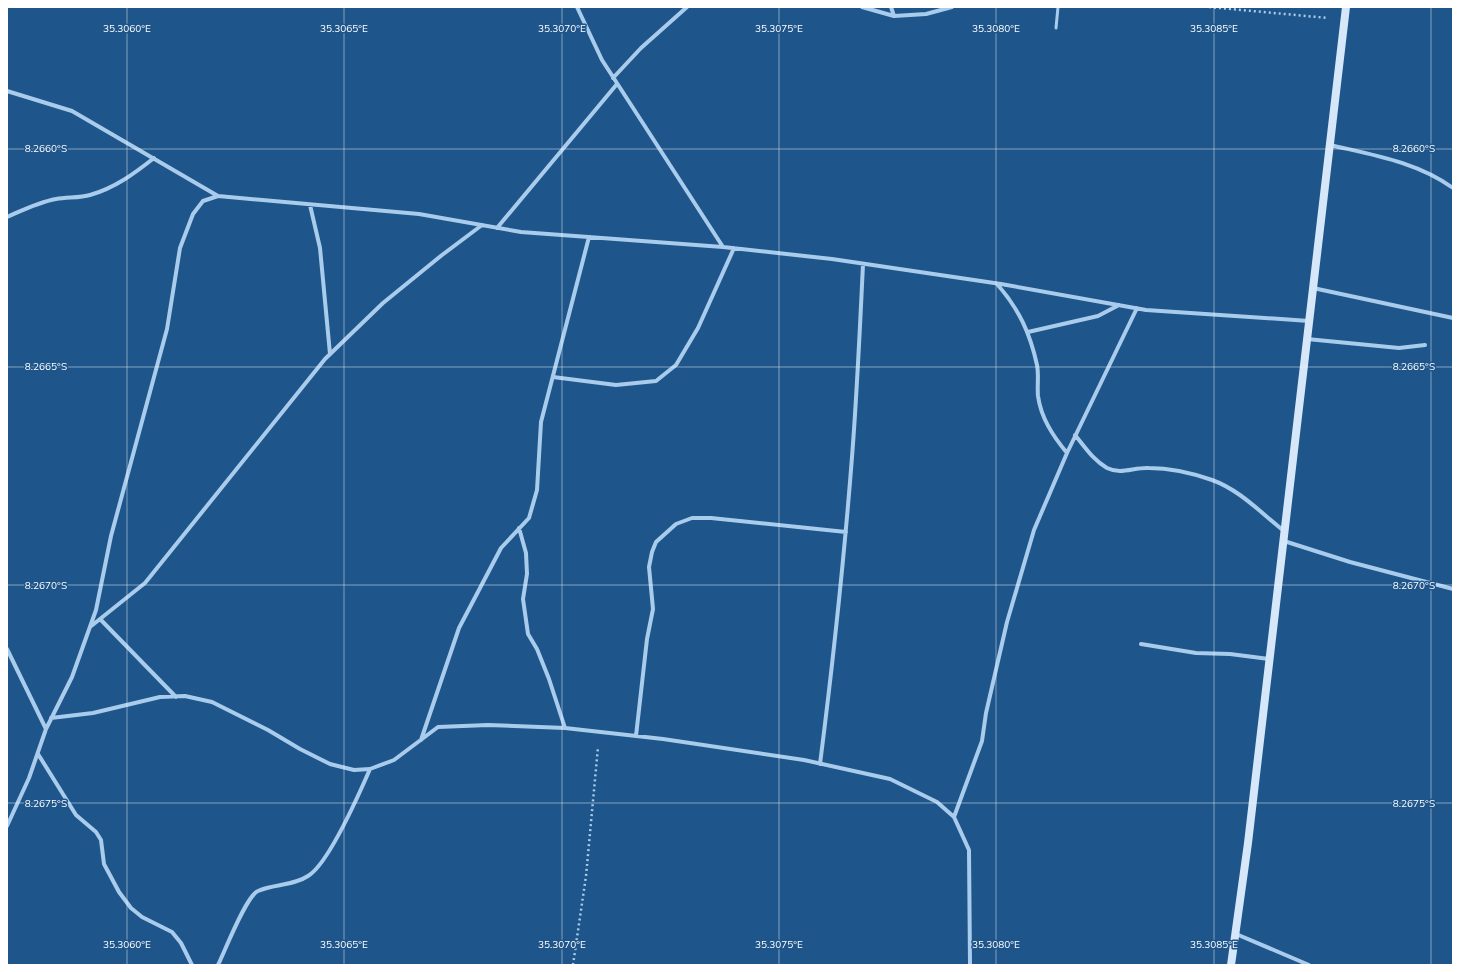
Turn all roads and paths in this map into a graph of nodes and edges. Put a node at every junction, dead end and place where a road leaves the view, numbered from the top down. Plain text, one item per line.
1 (577, 7) edge
2 (687, 7) edge
3 (862, 7) edge
4 (891, 7) edge
5 (952, 7) edge
6 (1058, 7) edge
7 (1209, 7) edge
8 (1346, 7) edge
9 (894, 16) junction
10 (1345, 20) junction
11 (1056, 28) dead end
12 (613, 78) junction
13 (617, 84) junction
14 (7, 91) edge
15 (1330, 145) junction
16 (154, 158) junction
17 (1453, 188) edge
18 (218, 196) junction
19 (310, 205) junction
20 (7, 217) edge
21 (482, 225) junction
22 (497, 228) junction
23 (589, 237) junction
24 (723, 247) junction
25 (734, 248) junction
26 (863, 264) junction
27 (997, 284) junction
28 (1313, 288) junction
29 (1119, 305) junction
30 (1137, 308) junction
31 (1453, 318) edge
32 (1309, 321) junction
33 (1028, 332) junction
34 (1307, 340) junction
35 (1425, 345) dead end
36 (330, 354) junction
37 (553, 377) junction
38 (1075, 435) junction
39 (1067, 452) junction
40 (519, 528) junction
41 (846, 532) junction
42 (1284, 532) junction
43 (1283, 541) junction
44 (1453, 589) edge
45 (100, 619) junction
46 (90, 627) junction
47 (1141, 644) dead end
48 (7, 649) edge
49 (1269, 659) junction
50 (176, 697) junction
51 (51, 718) junction
52 (565, 728) junction
53 (46, 729) junction
54 (599, 732) junction
55 (636, 736) junction
56 (420, 740) junction
57 (38, 754) junction
58 (820, 764) junction
59 (370, 769) junction
60 (954, 817) junction
61 (7, 826) edge
62 (1235, 934) junction
63 (192, 965) edge
64 (218, 965) edge
65 (573, 965) edge
66 (970, 965) edge
67 (1231, 965) edge
68 (1309, 965) edge

1 - 12 street
2 - 12 street
3 - 9 street
4 - 9 street
5 - 9 street
6 - 11 lane
7 - 10 path
8 - 10 street
10 - 15 street
12 - 13 street
13 - 22 street
13 - 24 street
14 - 16 street
15 - 17 street
15 - 28 street
16 - 18 street
16 - 20 street
18 - 19 street
18 - 46 street
19 - 21 street
19 - 36 street
21 - 22 street
21 - 36 street
22 - 23 street
23 - 24 street
23 - 37 street
24 - 25 street
25 - 26 street
25 - 37 street
26 - 27 street
26 - 41 street
27 - 29 street
27 - 33 street
28 - 31 street
28 - 32 street
29 - 30 street
29 - 33 street
30 - 32 street
30 - 38 street
32 - 34 street
33 - 39 street
34 - 35 street
34 - 42 street
36 - 45 street
37 - 40 street
38 - 39 street
38 - 42 street
39 - 60 street
40 - 52 street
40 - 56 street
41 - 55 street
41 - 58 street
42 - 43 street
43 - 44 street
43 - 49 street
45 - 46 street
45 - 50 street
46 - 51 street
47 - 49 street
48 - 53 street
49 - 62 street
50 - 51 street
50 - 59 street
51 - 53 street
52 - 54 street
52 - 56 street
53 - 57 street
54 - 55 street
54 - 65 path
55 - 58 street
56 - 59 street
57 - 61 street
57 - 63 street
58 - 60 street
59 - 64 street
60 - 66 street
62 - 67 street
62 - 68 street

